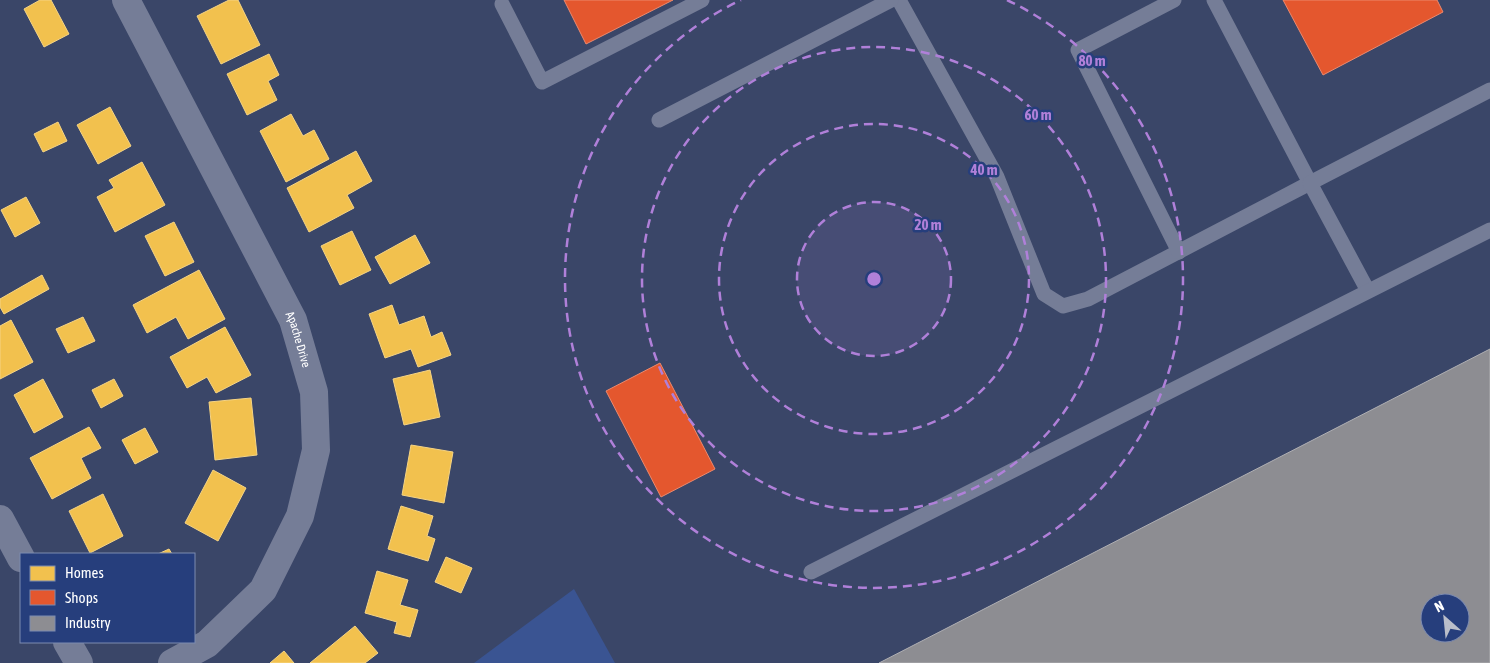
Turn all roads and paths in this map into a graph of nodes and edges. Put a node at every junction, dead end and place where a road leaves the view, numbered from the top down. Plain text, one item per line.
1 (126, 0) edge
2 (702, 0) edge
3 (891, 0) edge
4 (899, 0) edge
5 (1174, 0) edge
6 (1214, 0) edge
7 (502, 4) dead end
8 (1490, 90) edge
9 (659, 120) dead end
10 (1310, 183) junction
11 (1490, 230) edge
12 (1179, 252) junction
13 (1368, 291) junction
14 (0, 519) edge
15 (20, 556) edge
16 (811, 572) dead end
17 (68, 643) edge
18 (79, 663) edge
19 (172, 663) edge

1 - 19 street, Apache Drive
2 - 7 lane
3 - 9 lane
4 - 12 lane
5 - 12 lane
6 - 10 lane
8 - 10 lane
10 - 12 lane
10 - 13 lane
11 - 13 lane
13 - 16 lane
14 - 15 street
17 - 18 street

